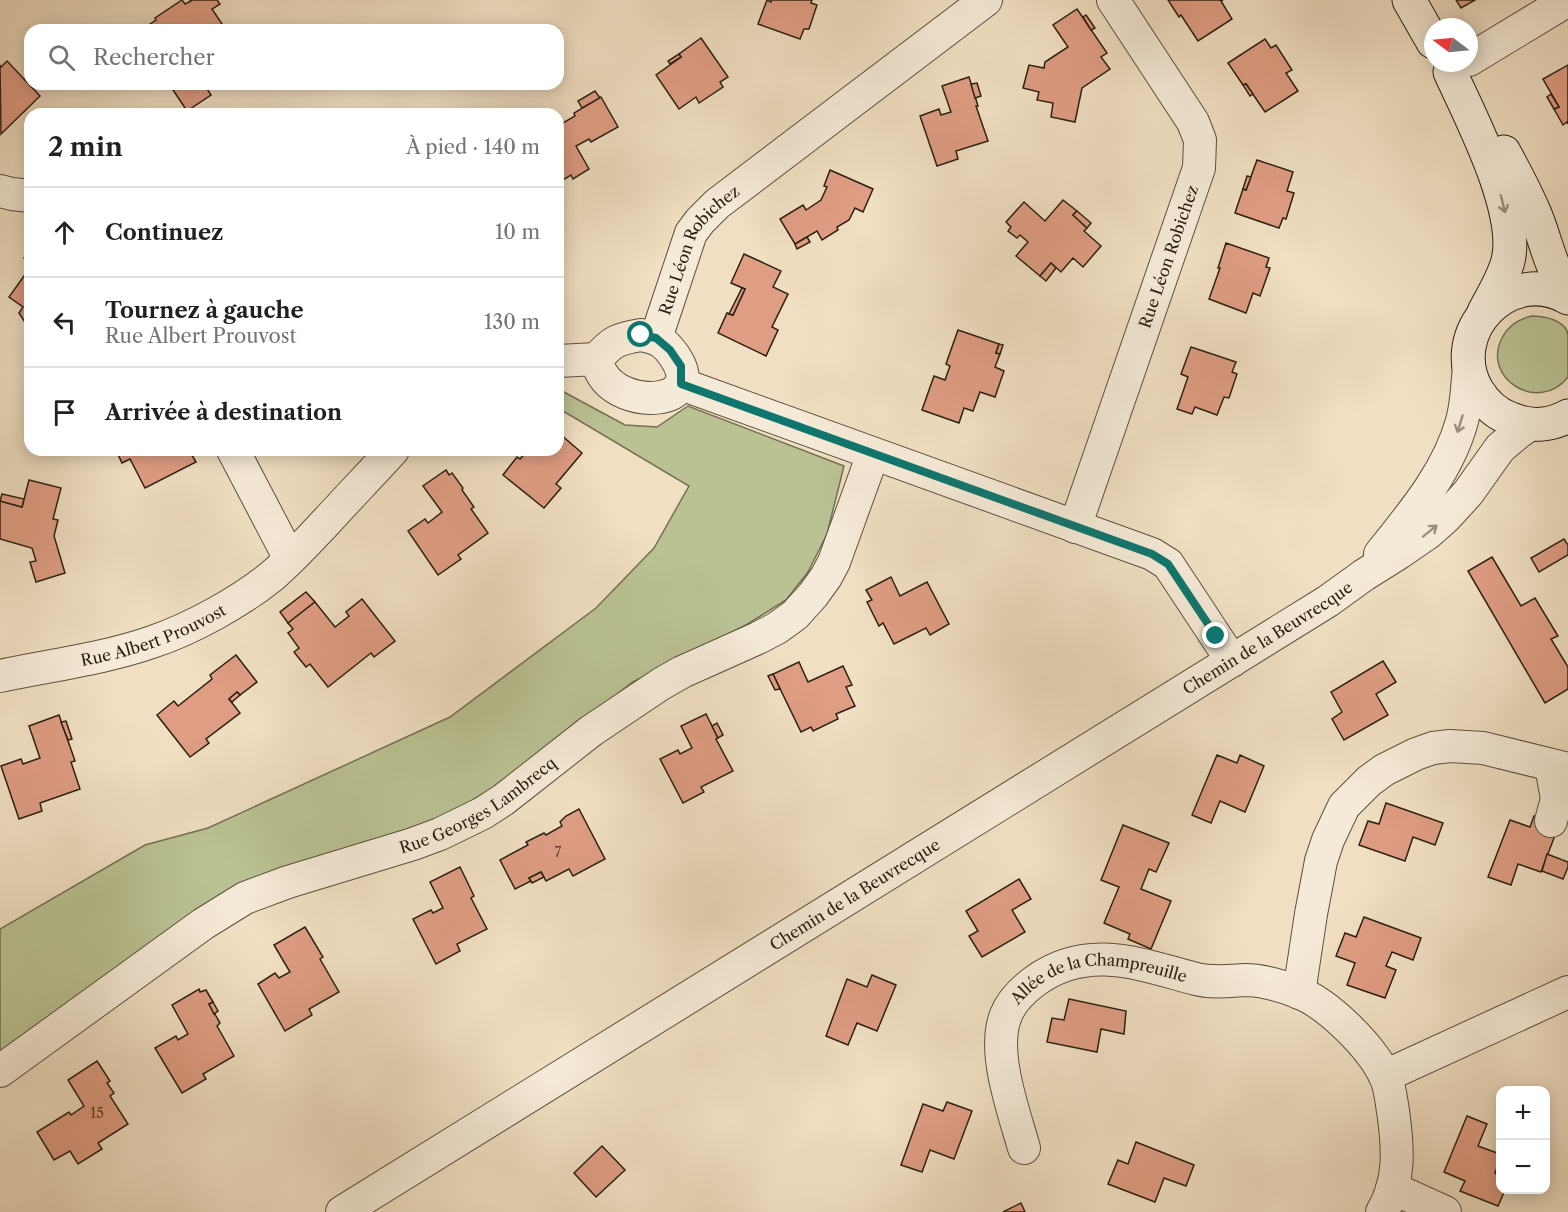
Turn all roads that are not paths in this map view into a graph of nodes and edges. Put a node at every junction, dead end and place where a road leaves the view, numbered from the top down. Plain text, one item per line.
1 (986, 0) edge
2 (1113, 0) edge
3 (1408, 0) edge
4 (1568, 0) edge
5 (1424, 27) edge
6 (1478, 53) edge
7 (1459, 72) edge
8 (1460, 72) edge
9 (0, 191) edge
10 (24, 195) edge
11 (1568, 291) edge
12 (1568, 298) edge
13 (1481, 317) junction
14 (656, 338) junction
15 (597, 359) junction
16 (564, 361) edge
17 (1469, 366) junction
18 (681, 384) junction
19 (1555, 421) edge
20 (873, 454) junction
21 (236, 456) edge
22 (387, 456) edge
23 (1075, 527) junction
24 (290, 559) junction
25 (1364, 575) junction
26 (1232, 661) junction
27 (0, 676) edge
28 (1559, 767) edge
29 (1551, 821) dead end
30 (1568, 992) edge
31 (1299, 993) junction
32 (0, 1071) edge
33 (1385, 1076) junction
34 (1024, 1148) dead end
35 (1387, 1200) edge
36 (342, 1212) edge
37 (1444, 1212) edge

1 - 14 street, Rue Léon Robichez
2 - 23 street, Rue Léon Robichez
3 - 5 main road
4 - 6 street
7 -> 13 main road
8 - 11 main road
9 - 10 street
12 - 13 main road
13 - 17 main road
14 - 15 street
14 - 18 street
15 - 16 street
15 - 18 street
17 - 19 main road
17 -> 25 street, Chemin de la Beuvrecque
18 - 20 street
25 -> 19 street, Chemin de la Beuvrecque
20 - 23 street
20 - 32 street, Rue Georges Lambrecq
21 - 24 street
22 - 24 street, Rue Albert Prouvost
23 - 26 street
24 - 27 street, Rue Albert Prouvost
25 - 26 street, Chemin de la Beuvrecque
26 - 36 street, Chemin de la Beuvrecque
28 - 29 street
28 - 31 street
30 - 33 street
31 - 33 street, Allée de la Champreuille
31 - 34 street, Allée de la Champreuille
33 - 35 street, Allée de la Champreuille
35 - 37 street, Allée de la Champreuille

